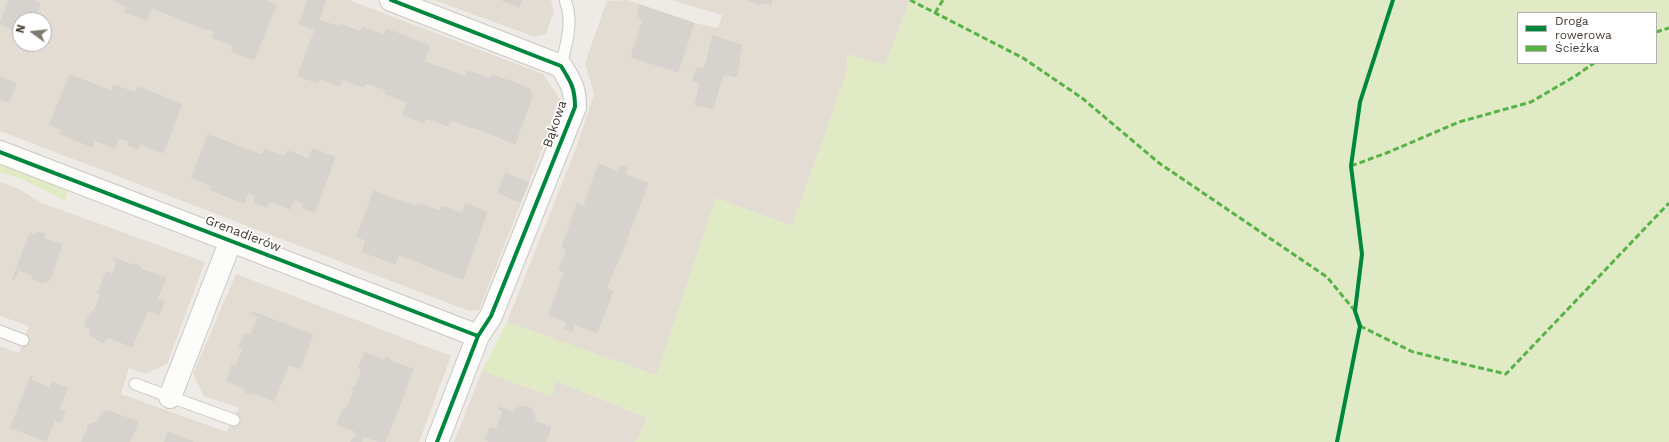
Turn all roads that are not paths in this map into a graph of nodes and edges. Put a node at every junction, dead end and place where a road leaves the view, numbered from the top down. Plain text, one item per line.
1 (391, 0) edge
2 (565, 0) edge
3 (561, 66) junction
4 (0, 152) edge
5 (231, 240) junction
6 (0, 331) edge
7 (478, 336) junction
8 (23, 340) dead end
9 (135, 384) dead end
10 (170, 397) junction
11 (234, 420) dead end
12 (437, 442) edge

1 - 3 street
2 - 3 lane
3 - 7 street, Bąkowa
4 - 5 street, Grenadierów
5 - 7 street, Grenadierów
5 - 10 street
6 - 8 lane
7 - 12 street, Bąkowa
9 - 10 lane
10 - 11 lane

